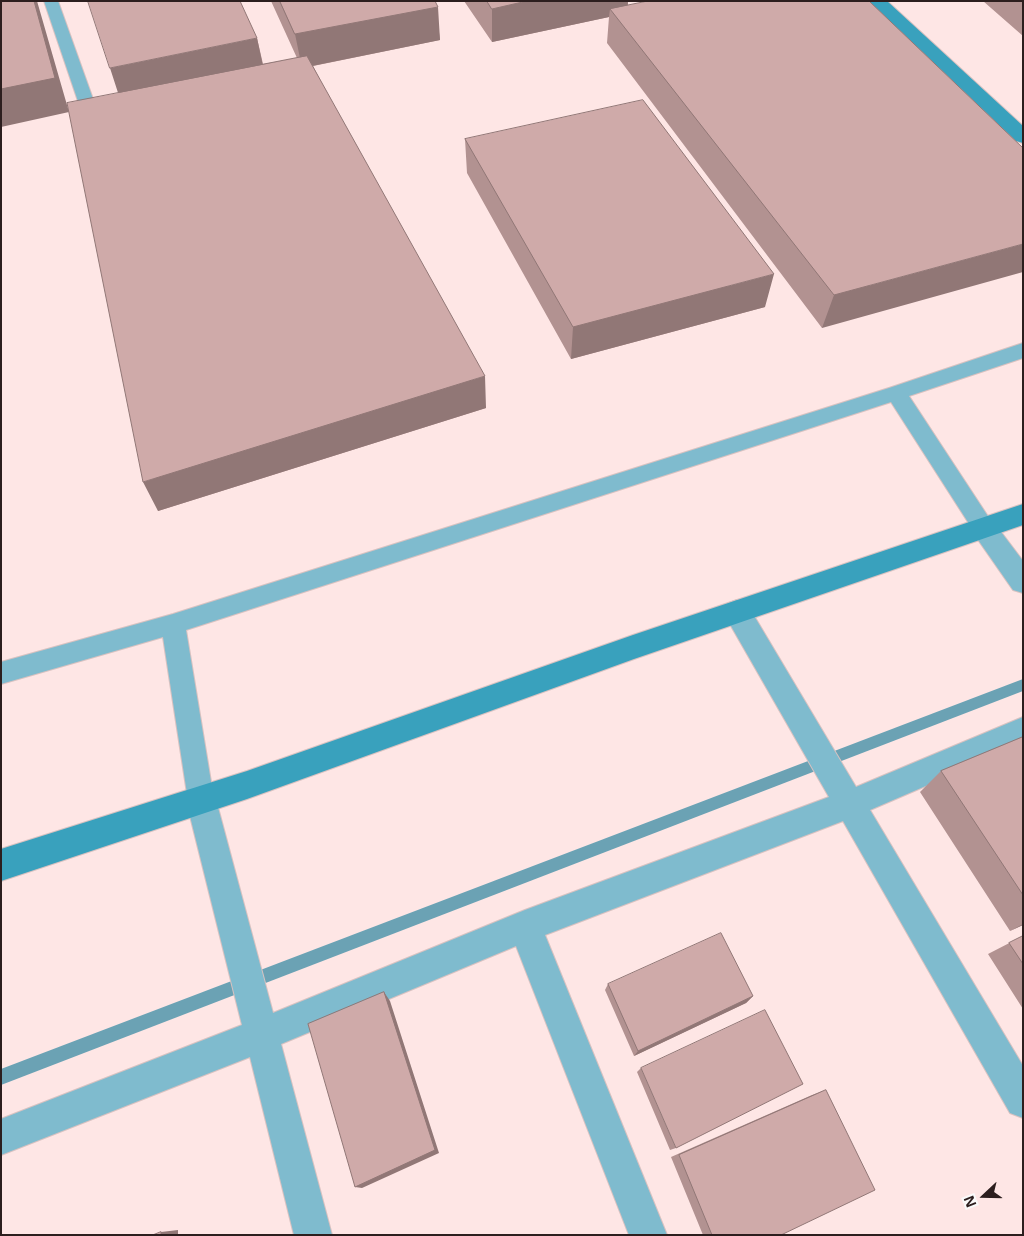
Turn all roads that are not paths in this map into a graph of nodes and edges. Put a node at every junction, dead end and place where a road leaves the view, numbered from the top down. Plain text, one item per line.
1 (51, 1) edge
2 (877, 1) edge
3 (90, 114) edge
4 (1023, 137) edge
5 (1023, 350) edge
6 (896, 393) junction
7 (1023, 514) edge
8 (983, 527) junction
9 (1023, 582) edge
10 (737, 612) junction
11 (173, 624) junction
12 (1, 673) edge
13 (1023, 730) edge
14 (201, 800) junction
15 (850, 804) junction
16 (1, 866) edge
17 (525, 926) junction
18 (258, 1018) junction
19 (1023, 1100) edge
20 (1, 1138) edge
21 (313, 1235) edge
22 (648, 1235) edge

1 - 3 lane
2 - 4 street
5 - 6 lane
6 - 8 lane
6 - 11 lane
7 - 8 street
8 - 9 street
8 - 10 street
10 - 14 street
10 - 15 street
11 - 12 lane
11 - 14 lane
13 - 15 street
14 - 16 street
14 - 18 street
15 - 17 street
15 - 19 street
17 - 18 street
17 - 22 street
18 - 20 street
18 - 21 street

